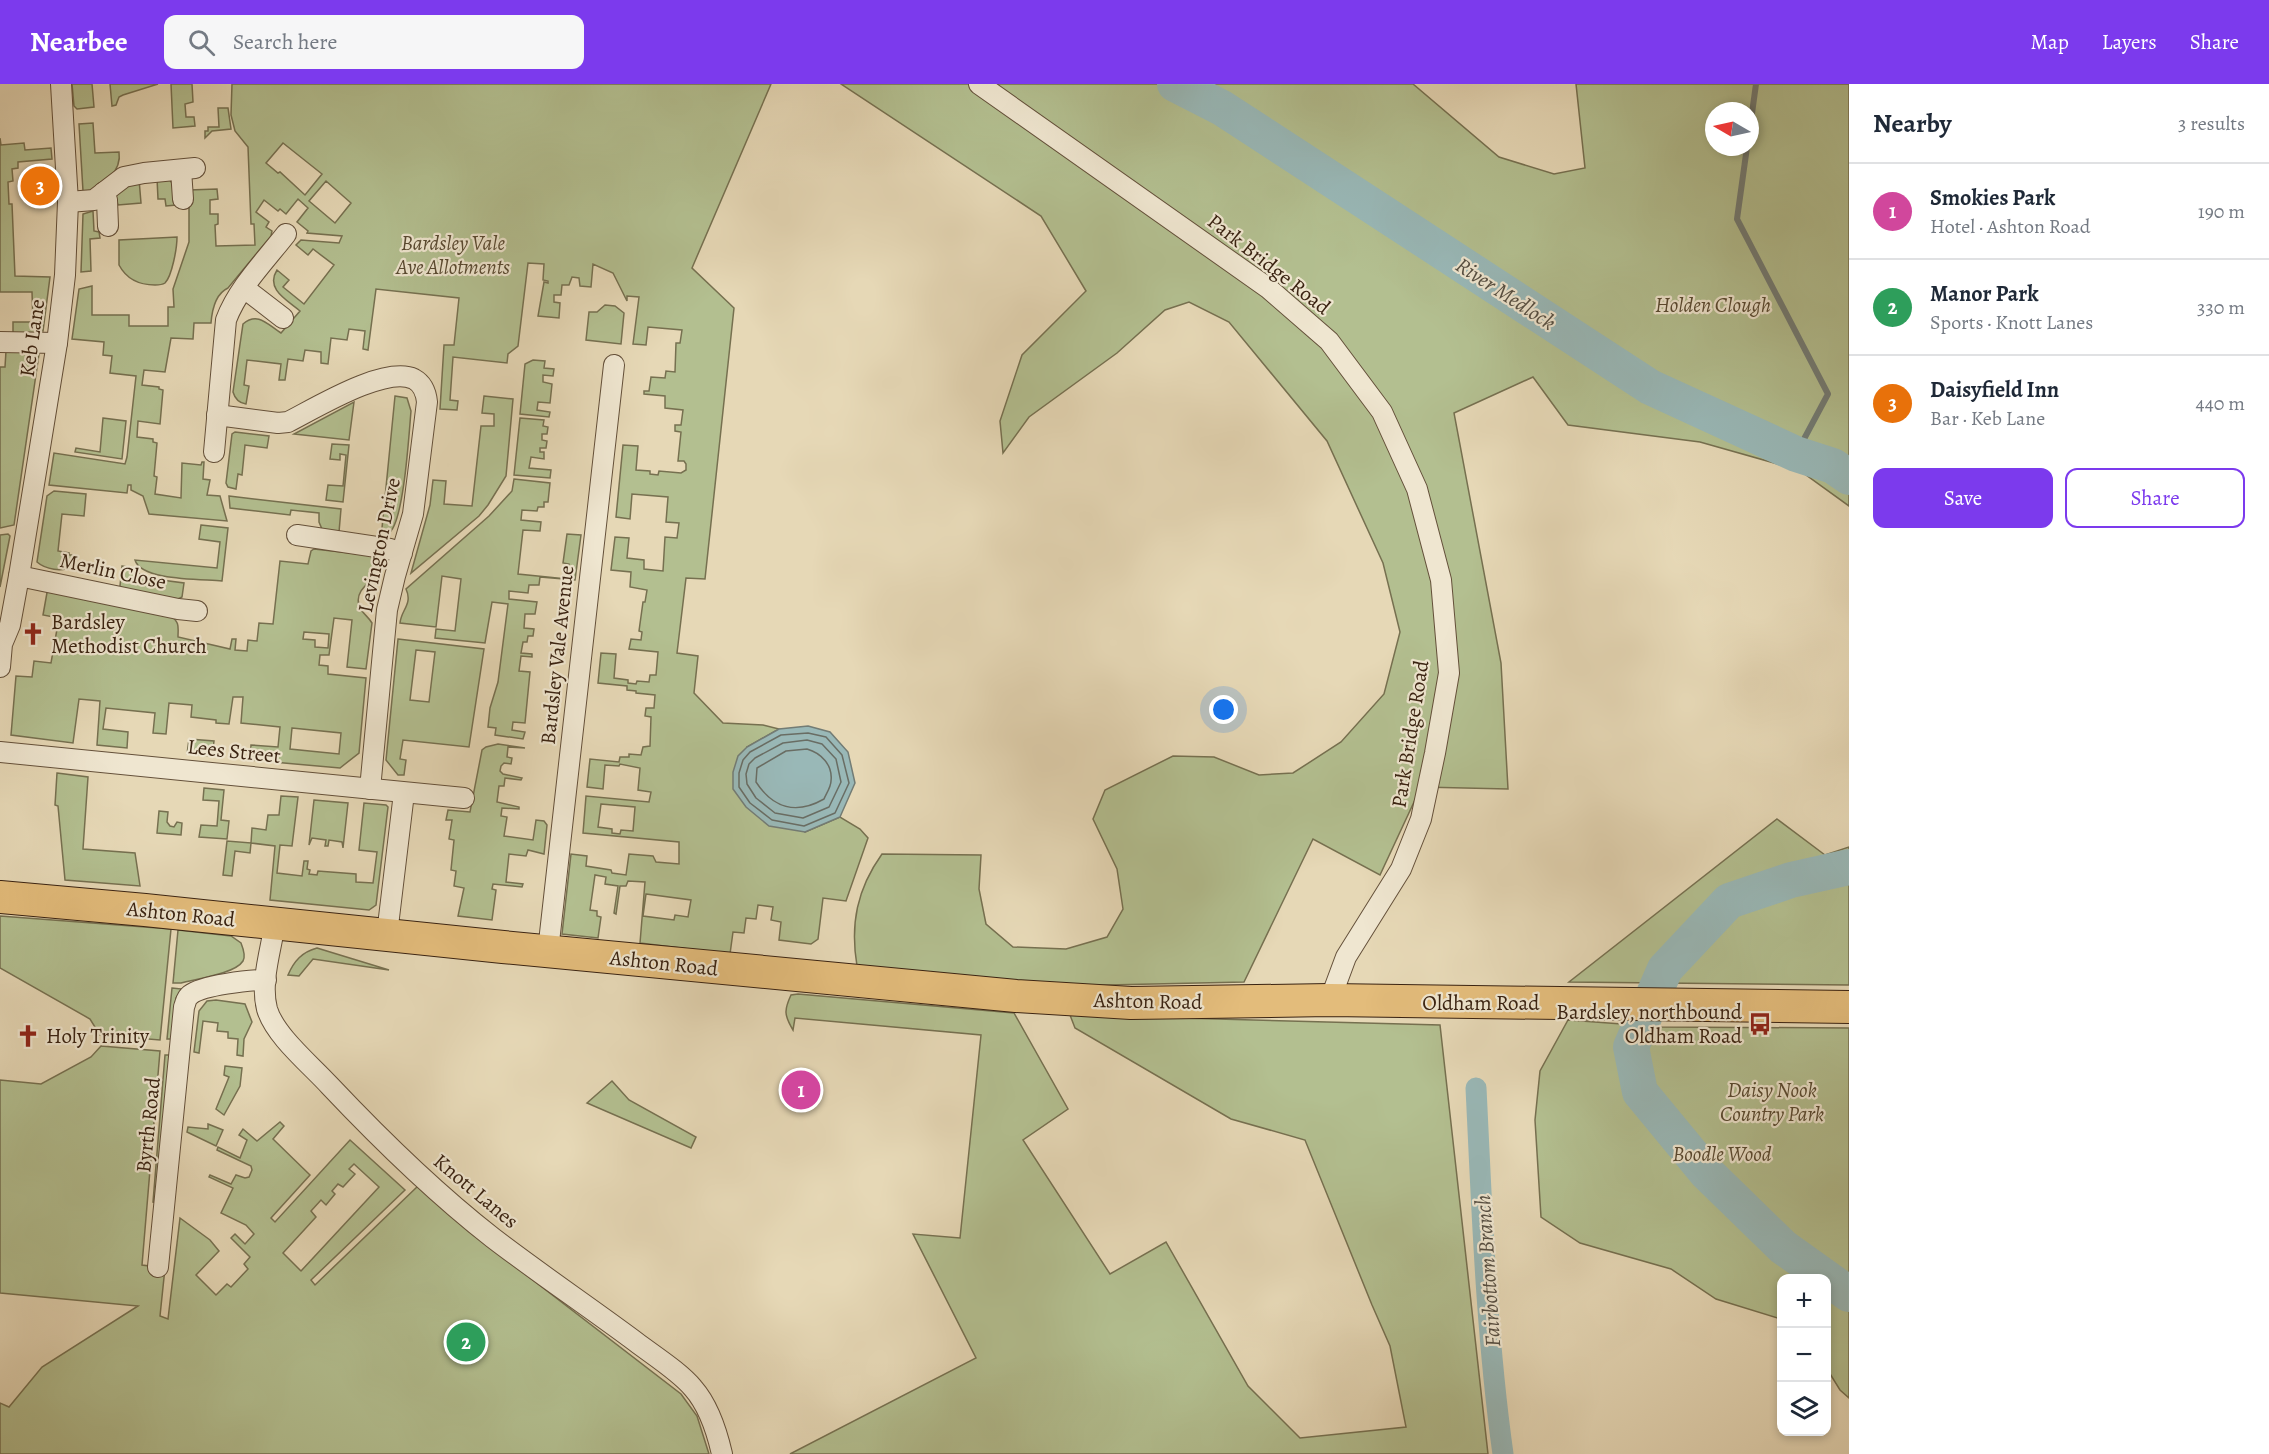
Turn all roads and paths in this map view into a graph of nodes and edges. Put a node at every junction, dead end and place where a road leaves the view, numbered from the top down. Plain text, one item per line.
1 (61, 84) edge
2 (979, 84) edge
3 (104, 192) junction
4 (183, 199) dead end
5 (68, 202) junction
6 (108, 226) dead end
7 (286, 234) dead end
8 (244, 288) junction
9 (283, 318) dead end
10 (0, 342) edge
11 (57, 343) junction
12 (614, 364) dead end
13 (217, 415) junction
14 (213, 452) dead end
15 (297, 535) dead end
16 (402, 553) junction
17 (19, 576) junction
18 (197, 611) dead end
19 (1, 644) edge
20 (0, 667) edge
21 (0, 752) edge
22 (370, 789) junction
23 (404, 793) junction
24 (464, 798) dead end
25 (0, 897) edge
26 (275, 923) junction
27 (387, 934) junction
28 (548, 951) junction
29 (266, 980) junction
30 (1330, 1000) junction
31 (1849, 1007) edge
32 (158, 1267) dead end
33 (722, 1454) edge

1 - 5 street, Keb Lane
2 - 30 street, Park Bridge Road
3 - 4 street
3 - 5 street
3 - 6 street
5 - 11 street, Keb Lane
7 - 8 street
8 - 9 street
8 - 13 street
10 - 11 street
11 - 17 street, Keb Lane
12 - 28 street, Bardsley Vale Avenue
13 - 14 street
13 - 16 street, Levington Drive
15 - 16 street
16 - 22 street, Levington Drive
17 - 18 street, Merlin Close
17 - 19 street, Keb Lane
19 - 20 street, Keb Lane
21 - 22 street, Lees Street
22 - 23 street, Lees Street
23 - 24 street, Lees Street
23 - 27 street
25 - 26 highway, Ashton Road
26 - 27 highway, Ashton Road
26 - 29 street, Knott Lanes
27 - 28 highway, Ashton Road
28 - 30 highway, Ashton Road
29 - 32 street, Byrth Road
29 - 33 street, Knott Lanes
30 - 31 highway, Oldham Road

